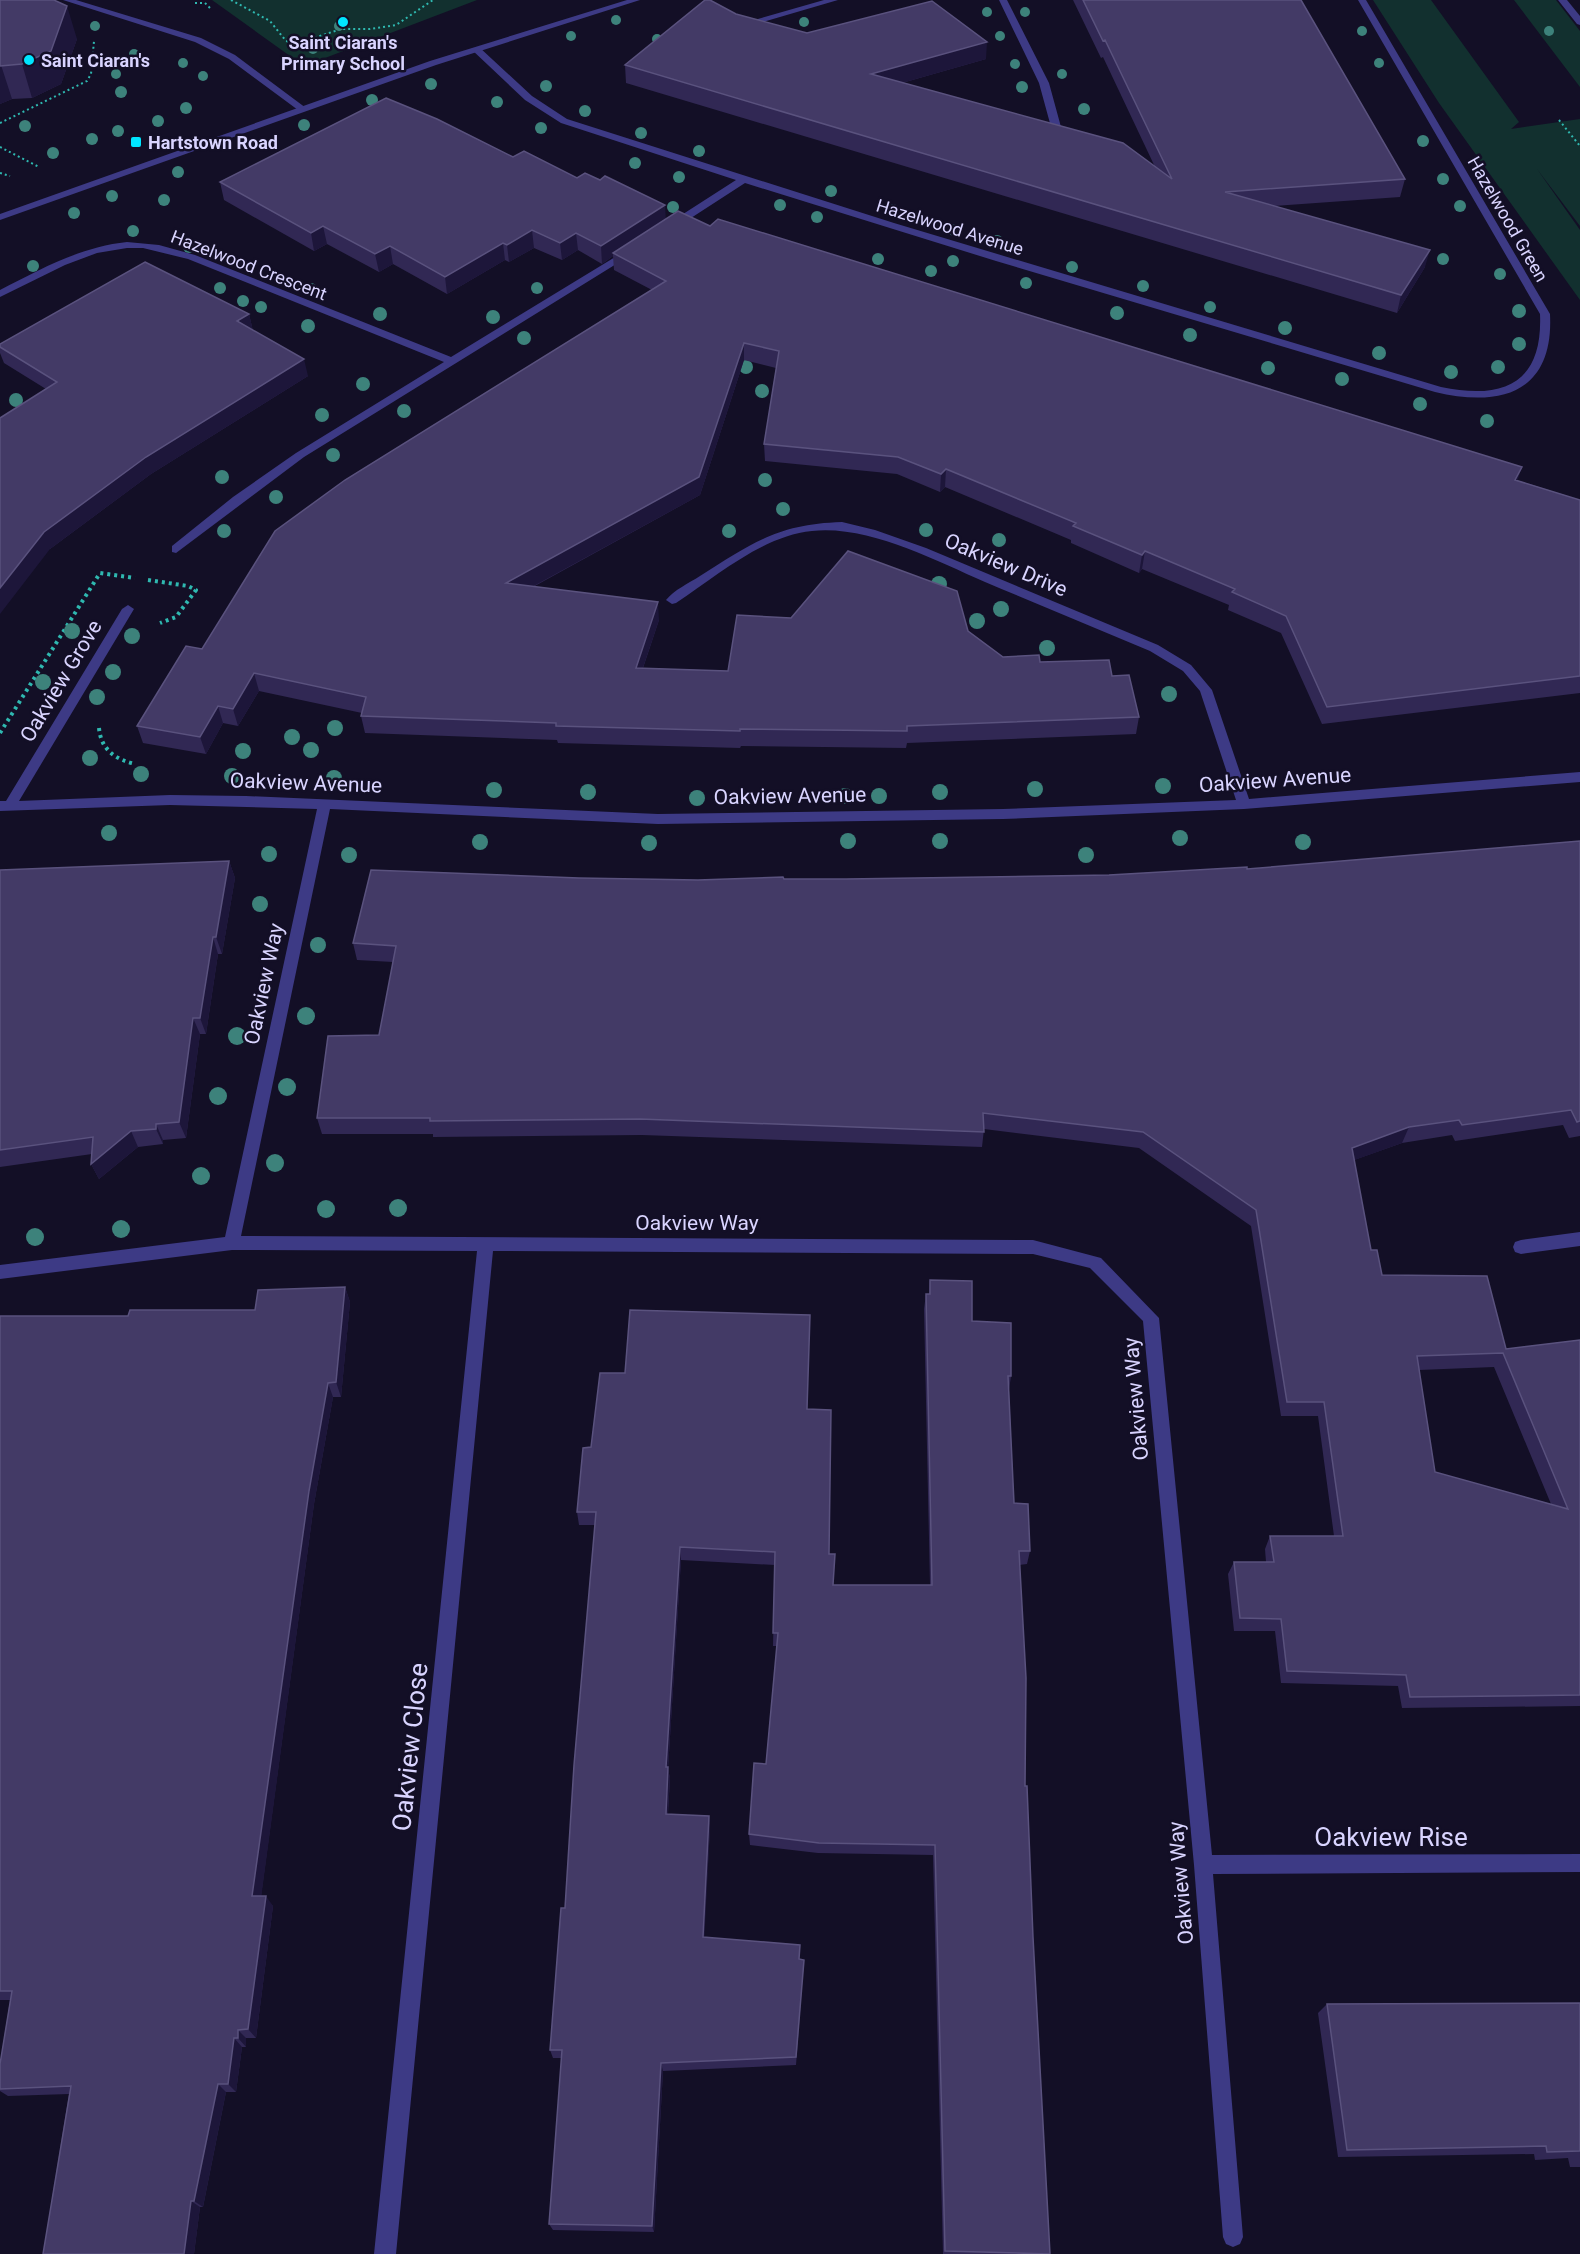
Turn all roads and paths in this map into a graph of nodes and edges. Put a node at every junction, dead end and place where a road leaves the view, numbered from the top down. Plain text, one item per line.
1 (67, 0) edge
2 (231, 0) edge
3 (433, 0) edge
4 (636, 0) edge
5 (834, 0) edge
6 (1003, 0) edge
7 (1362, 0) edge
8 (1562, 0) edge
9 (1580, 22) edge
10 (738, 26) edge
11 (95, 36) dead end
12 (476, 49) junction
13 (301, 108) junction
14 (1559, 120) dead end
15 (0, 123) edge
16 (1056, 127) edge
17 (1580, 146) edge
18 (0, 147) edge
19 (42, 169) dead end
20 (743, 180) junction
21 (2, 214) edge
22 (659, 234) edge
23 (641, 246) edge
24 (0, 294) edge
25 (453, 362) junction
26 (1439, 390) joint
27 (176, 549) dead end
28 (672, 600) dead end
29 (128, 609) dead end
30 (155, 624) dead end
31 (99, 722) dead end
32 (0, 733) edge
33 (146, 765) dead end
34 (1580, 777) edge
35 (325, 804) junction
36 (1244, 804) junction
37 (5, 805) edge
38 (1580, 1239) edge
39 (232, 1243) junction
40 (486, 1244) junction
41 (1521, 1247) dead end
42 (0, 1272) edge
43 (1580, 1863) edge
44 (1203, 1865) junction
45 (1233, 2237) dead end
46 (385, 2254) edge

1 - 13 street
2 - 3 path
4 - 12 street
5 - 10 street
6 - 16 street
7 - 26 street, Hazelwood Green
8 - 9 street
11 - 15 path
12 - 13 street
12 - 20 street, Hazelwood Avenue
13 - 21 street
14 - 17 path
18 - 19 path
20 - 22 street
20 - 26 street, Hazelwood Avenue
23 - 25 street
24 - 25 street, Hazelwood Crescent
25 - 27 street
28 - 36 street, Oakview Drive
29 - 37 street, Oakview Grove
30 - 32 path
31 - 33 path
34 - 36 street, Oakview Avenue
35 - 36 street, Oakview Avenue
35 - 37 street, Oakview Avenue
35 - 39 street, Oakview Way
38 - 41 street
39 - 40 street, Oakview Way
39 - 42 street, Oakview Way
40 - 44 street, Oakview Way
40 - 46 street, Oakview Close
43 - 44 street, Oakview Rise
44 - 45 street, Oakview Way

